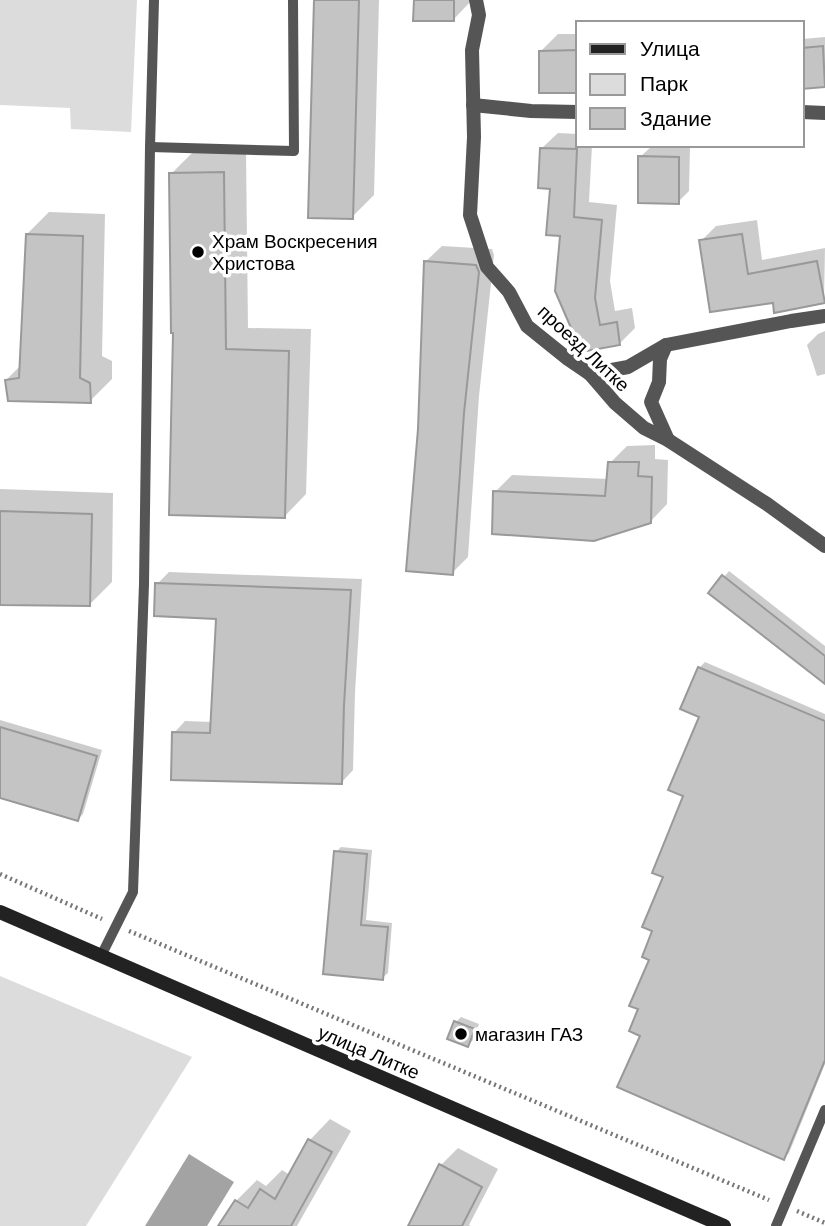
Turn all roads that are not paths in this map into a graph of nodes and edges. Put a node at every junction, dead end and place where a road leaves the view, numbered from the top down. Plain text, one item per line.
1 (154, 0) edge
2 (293, 0) edge
3 (476, 0) edge
4 (473, 105) junction
5 (576, 112) edge
6 (804, 112) edge
7 (825, 113) edge
8 (150, 147) junction
9 (825, 316) edge
10 (666, 345) junction
11 (590, 374) junction
12 (668, 440) junction
13 (825, 546) edge
14 (0, 912) edge
15 (101, 956) junction
16 (825, 1110) edge
17 (724, 1226) edge
18 (776, 1226) edge

1 - 8 lane
2 - 8 lane
3 - 4 street, проезд Литке
4 - 5 street
4 - 11 street, проезд Литке
6 - 7 street
8 - 15 lane
9 - 10 street
10 - 11 street
10 - 12 street
11 - 12 street, проезд Литке
12 - 13 street, проезд Литке
14 - 15 main road, улица Литке
15 - 17 main road, улица Литке
16 - 18 lane

